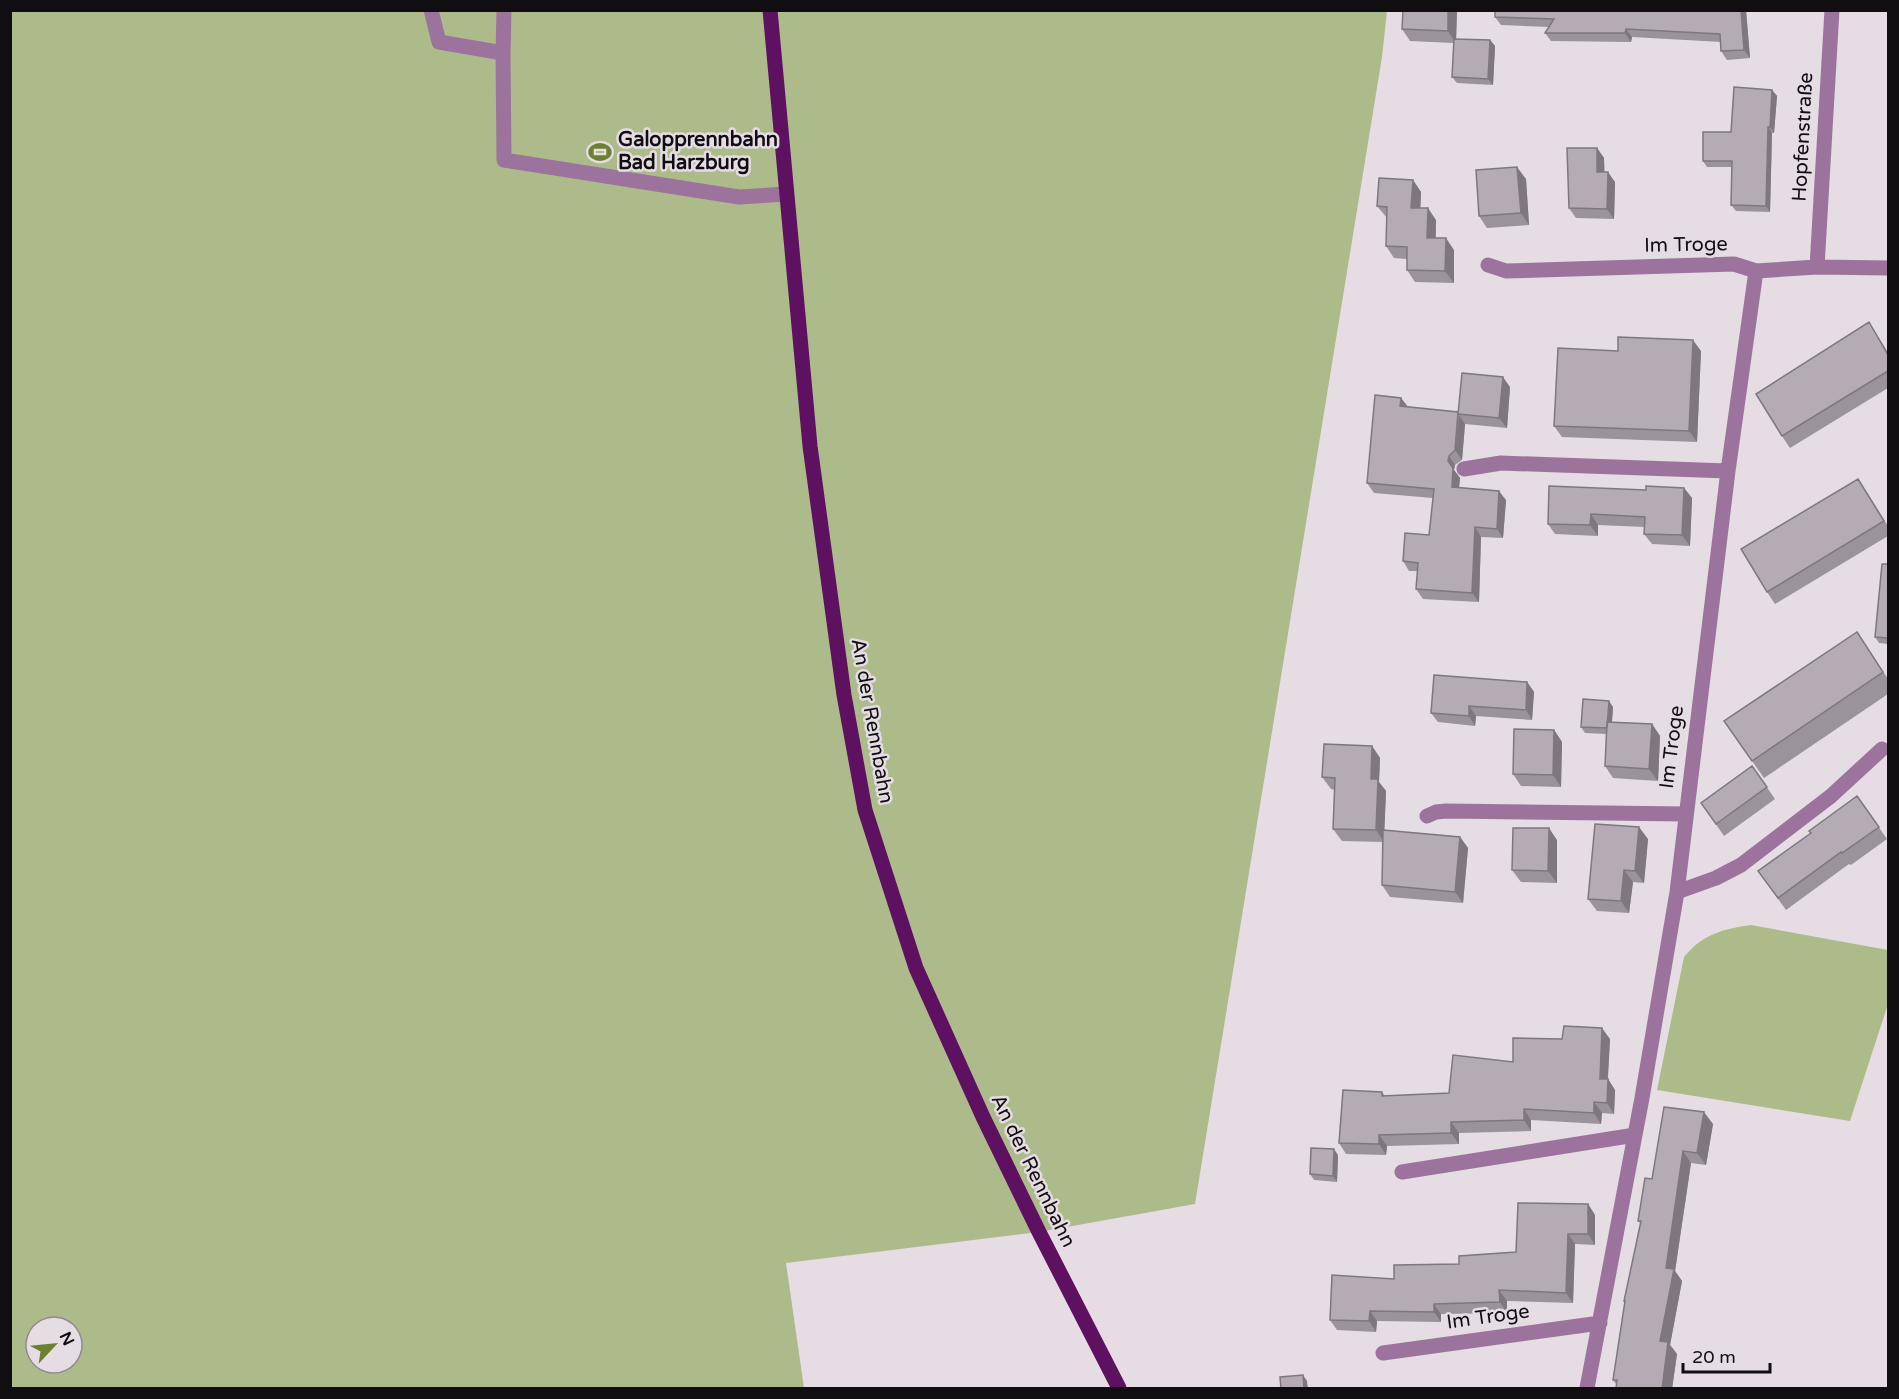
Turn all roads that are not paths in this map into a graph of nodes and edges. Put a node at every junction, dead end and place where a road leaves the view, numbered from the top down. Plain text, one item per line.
1 (431, 10) edge
2 (504, 10) edge
3 (770, 10) edge
4 (1832, 10) edge
5 (503, 53) junction
6 (786, 194) junction
7 (1488, 265) dead end
8 (1817, 267) junction
9 (1888, 268) edge
10 (1756, 271) junction
11 (1464, 469) dead end
12 (1728, 471) junction
13 (1882, 749) dead end
14 (1685, 813) junction
15 (1427, 816) dead end
16 (1677, 892) junction
17 (1635, 1135) junction
18 (1402, 1172) dead end
19 (1600, 1323) junction
20 (1383, 1353) dead end
21 (1119, 1389) edge
22 (1587, 1389) edge

1 - 5 street
2 - 5 street
3 - 6 main road, An der Rennbahn
4 - 8 street, Hopfenstraße
5 - 6 street
6 - 21 main road, An der Rennbahn
7 - 10 street, Im Troge
8 - 9 street
8 - 10 street
10 - 12 street, Im Troge
11 - 12 street
12 - 14 street, Im Troge
13 - 16 street
14 - 15 street, Im Troge
14 - 16 street, Im Troge
16 - 17 street, Im Troge
17 - 18 street
17 - 19 street, Im Troge
19 - 20 street, Im Troge
19 - 22 street, Im Troge

